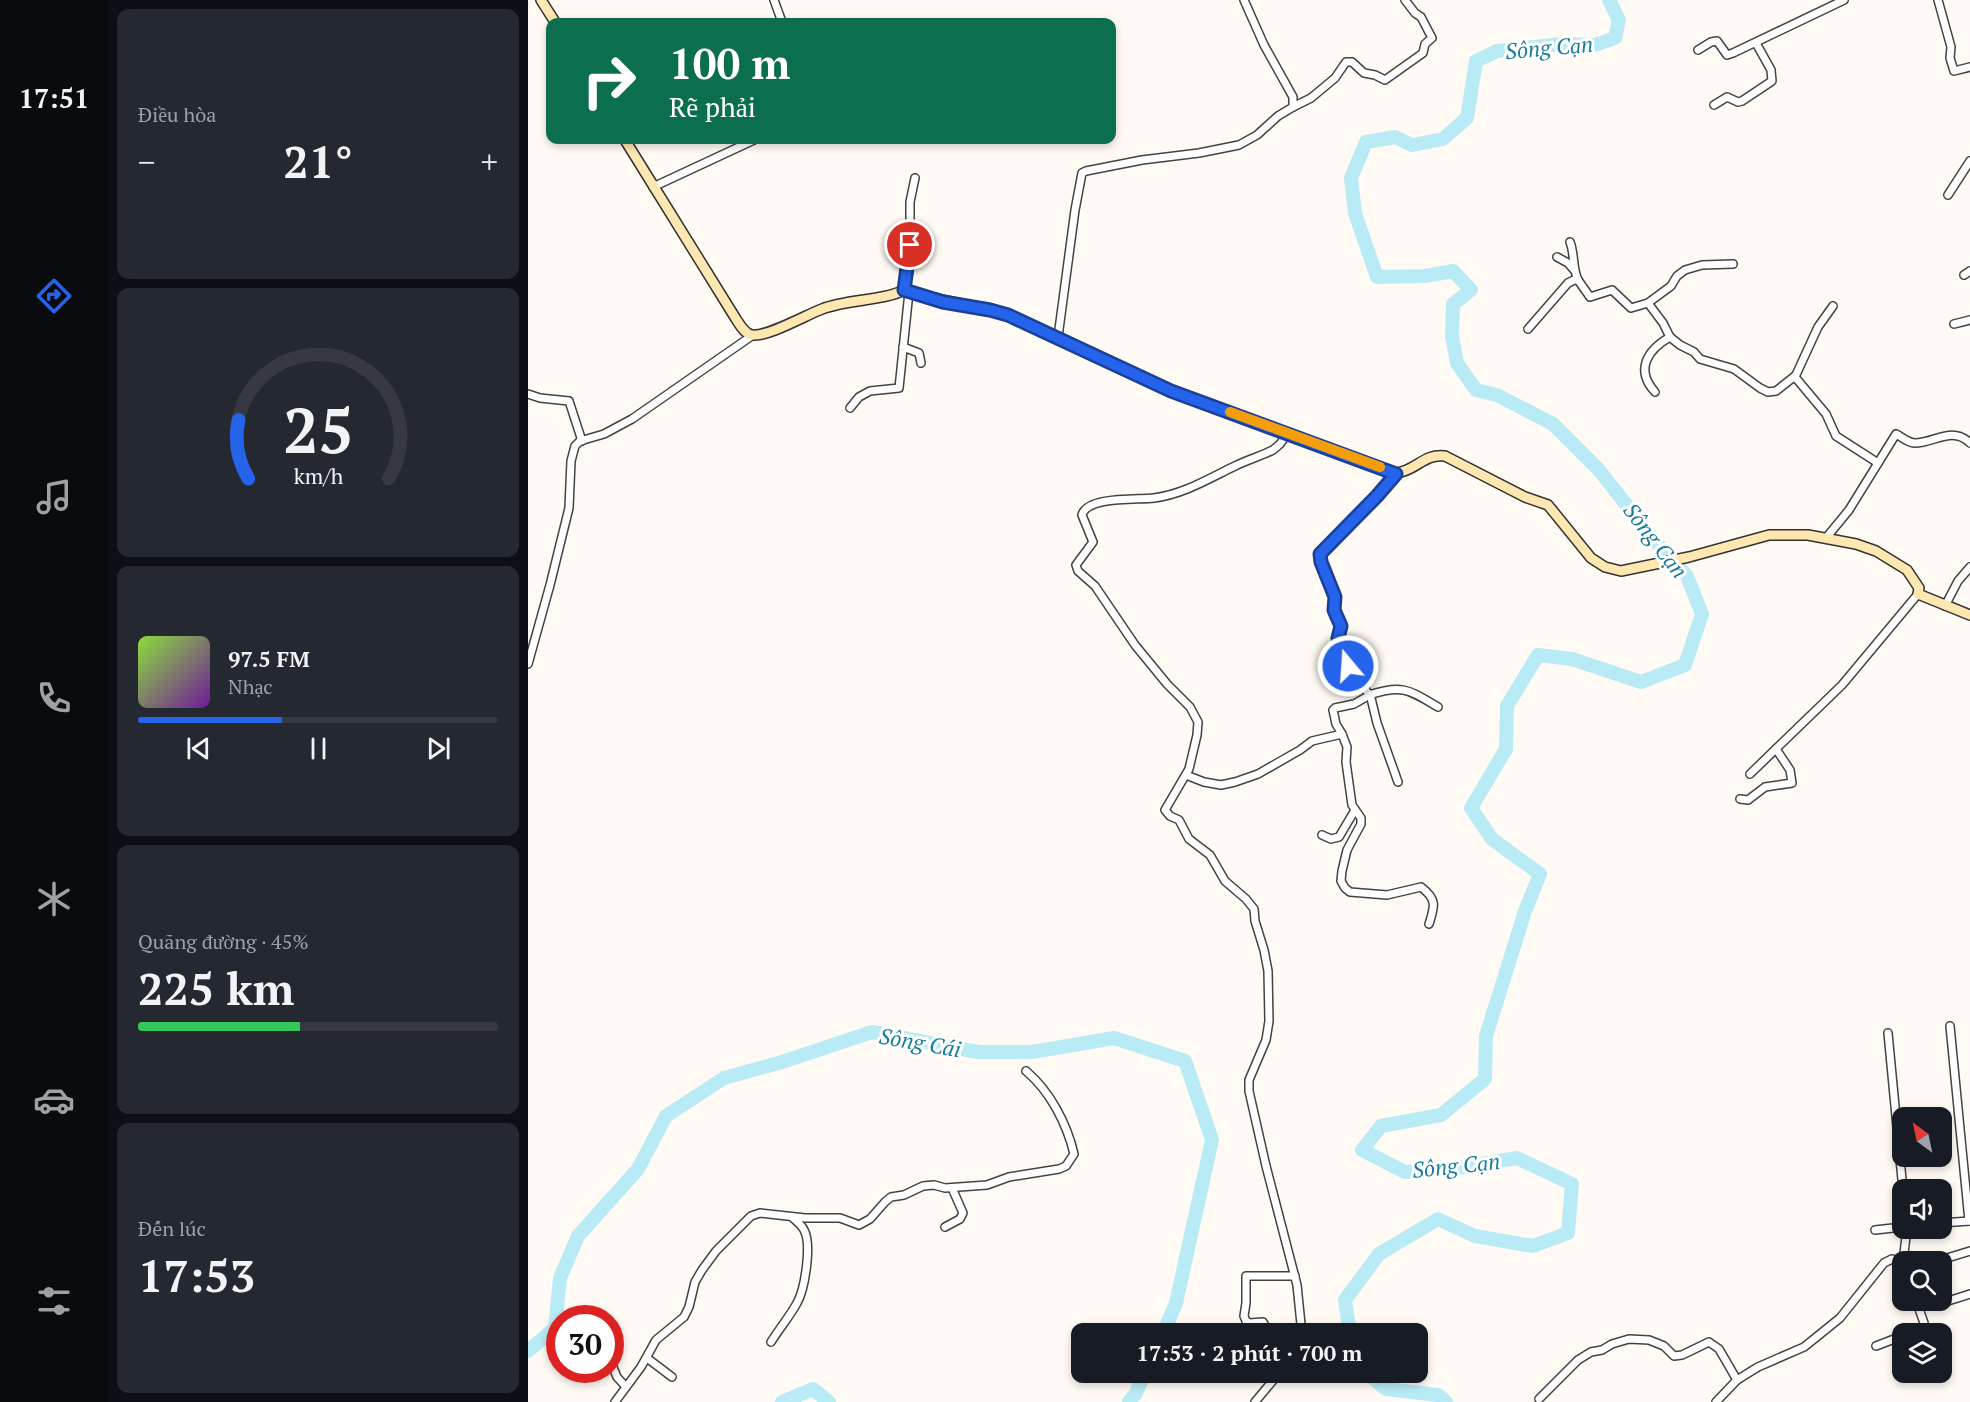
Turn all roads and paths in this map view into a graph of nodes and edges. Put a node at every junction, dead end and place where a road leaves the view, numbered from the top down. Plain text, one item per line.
1 (541, 0) edge
2 (774, 0) edge
3 (1245, 0) edge
4 (1404, 0) edge
5 (1844, 0) edge
6 (1938, 0) edge
7 (552, 18) edge
8 (781, 18) edge
9 (1756, 43) junction
10 (1698, 50) dead end
11 (1970, 67) edge
12 (1714, 105) dead end
13 (1293, 107) junction
14 (627, 144) edge
15 (745, 144) edge
16 (1970, 161) edge
17 (915, 178) dead end
18 (653, 187) junction
19 (1948, 195) dead end
20 (1570, 242) dead end
21 (1557, 257) dead end
22 (1733, 264) dead end
23 (1574, 270) junction
24 (1578, 280) junction
25 (906, 291) junction
26 (1648, 303) junction
27 (1833, 306) dead end
28 (1970, 320) edge
29 (1954, 324) dead end
30 (1528, 329) dead end
31 (753, 336) junction
32 (1058, 337) junction
33 (1670, 337) junction
34 (903, 347) junction
35 (921, 363) dead end
36 (1795, 375) junction
37 (1655, 392) dead end
38 (528, 394) edge
39 (850, 408) dead end
40 (1288, 433) junction
41 (582, 441) junction
42 (1970, 443) edge
43 (1878, 463) junction
44 (1396, 474) junction
45 (1826, 538) junction
46 (1970, 567) edge
47 (1918, 594) junction
48 (1945, 606) junction
49 (1970, 615) edge
50 (528, 664) edge
51 (1369, 694) junction
52 (1438, 707) dead end
53 (1342, 734) junction
54 (1776, 749) junction
55 (1750, 774) dead end
56 (1186, 776) junction
57 (1398, 782) dead end
58 (1740, 799) dead end
59 (1354, 810) junction
60 (1322, 835) dead end
61 (1430, 924) dead end
62 (1950, 1026) dead end
63 (1888, 1034) dead end
64 (1026, 1071) dead end
65 (1902, 1179) edge
66 (952, 1188) junction
67 (792, 1217) junction
68 (1970, 1221) edge
69 (1952, 1222) edge
70 (945, 1227) dead end
71 (1892, 1228) edge
72 (1875, 1230) dead end
73 (1970, 1251) edge
74 (1952, 1256) edge
75 (1892, 1259) edge
76 (1295, 1276) junction
77 (1970, 1294) edge
78 (1952, 1300) edge
79 (1249, 1323) edge
80 (1249, 1323) edge
81 (1264, 1323) edge
82 (1301, 1323) edge
83 (1892, 1340) edge
84 (771, 1342) dead end
85 (1876, 1346) dead end
86 (647, 1358) junction
87 (672, 1377) dead end
88 (1737, 1380) junction
89 (622, 1383) edge
90 (1271, 1383) edge
91 (626, 1387) junction
92 (1539, 1400) dead end
93 (615, 1402) edge
94 (1255, 1402) edge
95 (1716, 1402) edge

1 - 7 street
2 - 8 street
3 - 13 street
4 - 13 street
5 - 9 street
6 - 11 street
9 - 10 street
9 - 12 street
13 - 32 street
14 - 18 street
15 - 18 street
16 - 19 street
17 - 25 street
18 - 31 street
20 - 23 street
21 - 23 street
22 - 26 street
23 - 24 street
24 - 26 street
24 - 30 street
25 - 31 street
25 - 32 street
25 - 34 street
26 - 33 street
27 - 36 street
28 - 29 street
31 - 41 street
32 - 40 street
33 - 36 street
33 - 37 street
34 - 35 street
34 - 39 street
36 - 43 street
38 - 41 street
40 - 44 street
40 - 56 street
41 - 50 street
42 - 43 street
43 - 45 street
44 - 45 street
44 - 51 street
45 - 47 street
46 - 48 street
47 - 48 street
47 - 54 street
48 - 49 street
51 - 52 street
51 - 53 street
51 - 57 street
53 - 56 street
53 - 59 street
54 - 55 street
54 - 58 street
56 - 76 street
59 - 60 street
59 - 61 street
62 - 68 street
63 - 65 street
64 - 66 street
66 - 67 street
66 - 70 street
67 - 84 street
67 - 86 street
68 - 69 street
71 - 72 street
73 - 74 street
75 - 88 street
76 - 79 street
76 - 82 street
77 - 78 street
80 - 81 street
83 - 85 street
86 - 87 street
86 - 91 street
88 - 92 street
88 - 95 street
89 - 91 street
90 - 94 street
91 - 93 street

